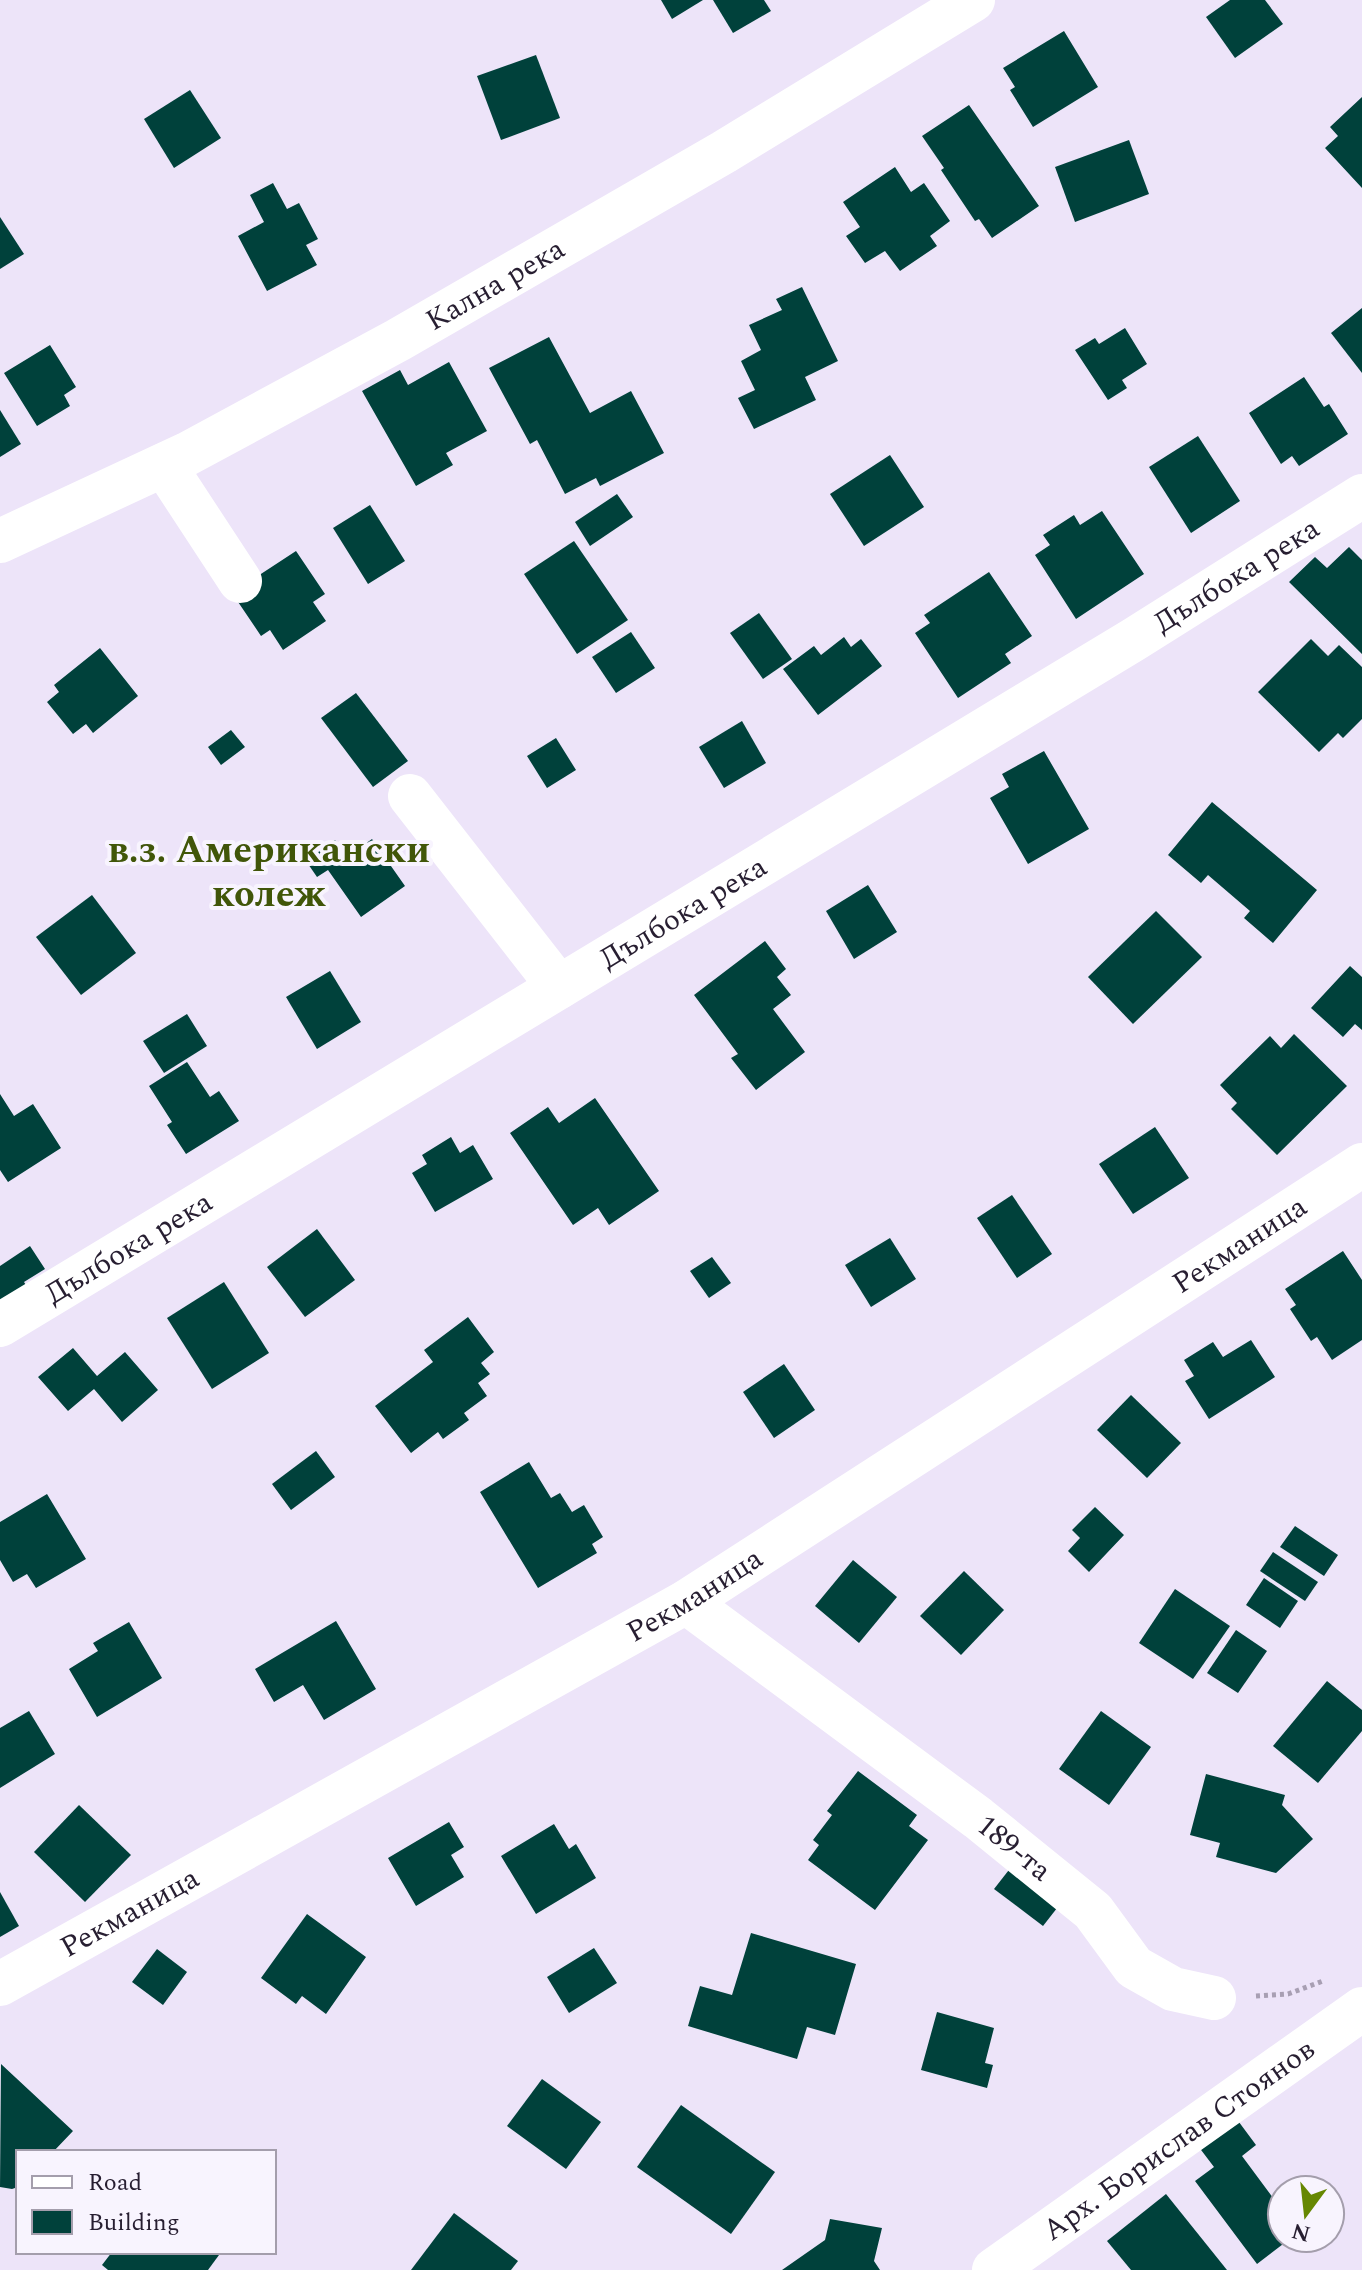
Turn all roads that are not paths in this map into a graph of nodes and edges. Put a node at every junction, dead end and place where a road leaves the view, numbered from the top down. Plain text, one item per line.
1 (973, 0) edge
2 (164, 465) junction
3 (1362, 496) edge
4 (0, 541) edge
5 (240, 581) dead end
6 (410, 796) dead end
7 (559, 987) junction
8 (1362, 1165) edge
9 (0, 1325) edge
10 (686, 1602) junction
11 (0, 1984) edge
12 (1347, 1993) edge
13 (1214, 1998) road end
14 (994, 2270) edge

1 - 2 street, Кална река
2 - 4 street, Кална река
2 - 5 street
3 - 7 street, Дълбока река
6 - 7 street
7 - 9 street, Дълбока река
8 - 10 street, Рекманица
10 - 11 street, Рекманица
10 - 13 street, 189-та
12 - 14 street, Арх. Борислав Стоянов

